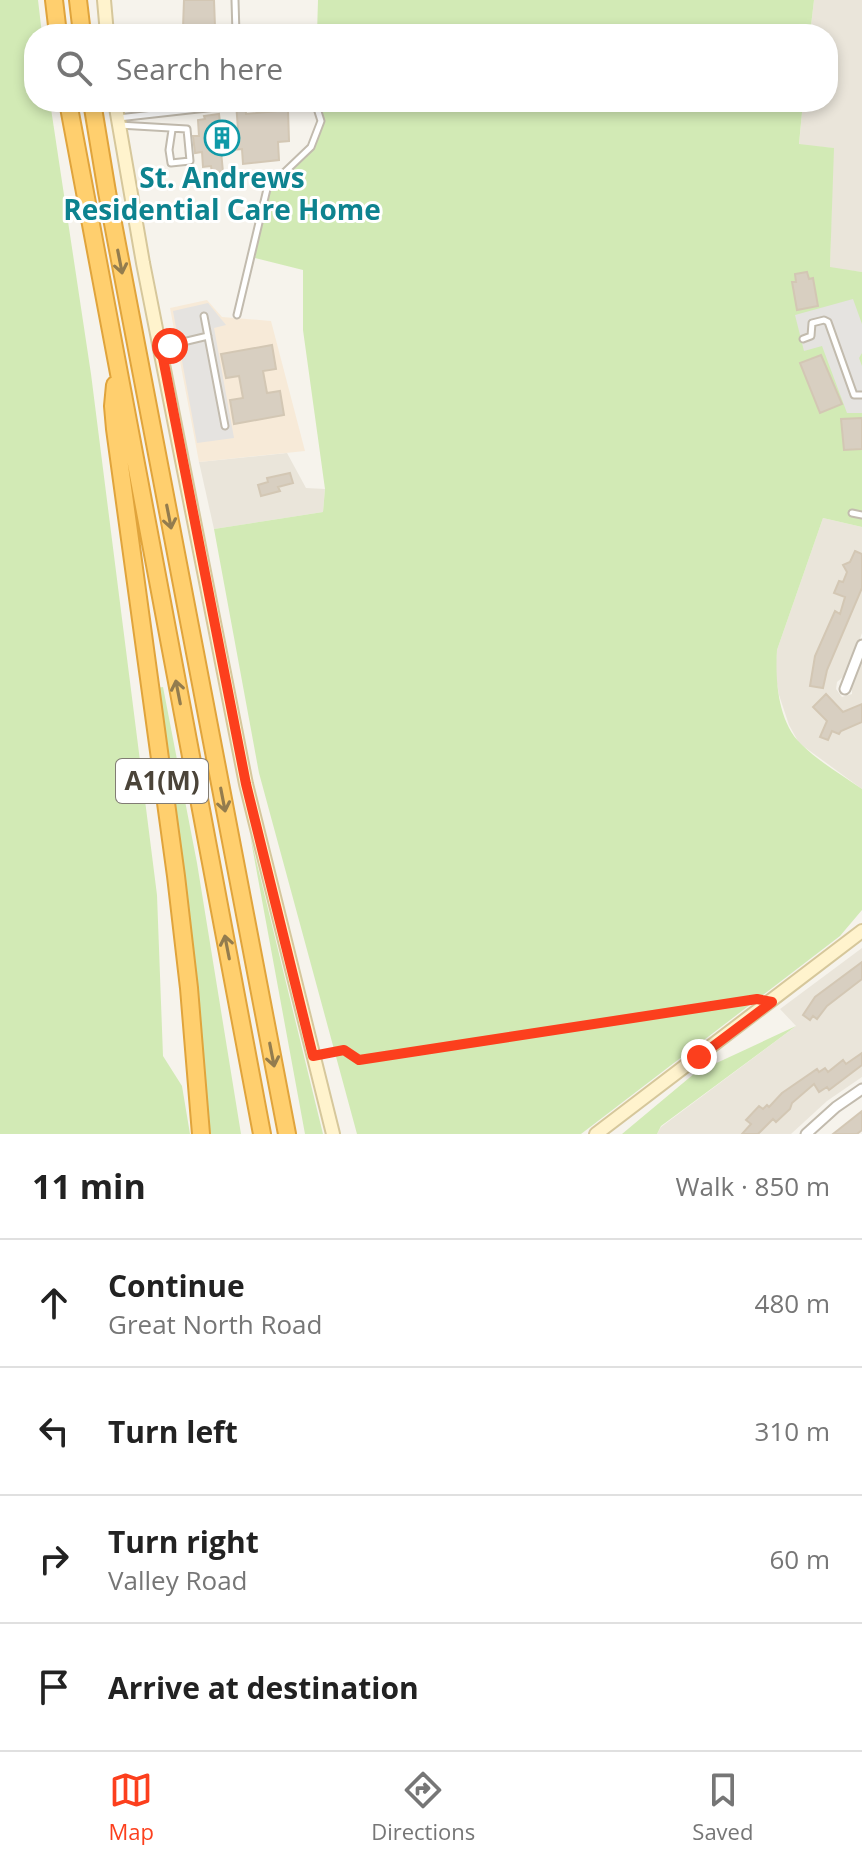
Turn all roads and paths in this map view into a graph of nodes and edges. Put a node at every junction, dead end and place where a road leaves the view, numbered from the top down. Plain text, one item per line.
1 (54, 0) edge
2 (78, 0) edge
3 (104, 0) edge
4 (235, 0) edge
5 (57, 24) edge
6 (81, 24) edge
7 (106, 24) edge
8 (236, 24) edge
9 (70, 112) edge
10 (94, 112) edge
11 (116, 112) edge
12 (185, 112) edge
13 (318, 112) edge
14 (118, 122) junction
15 (172, 130) junction
16 (237, 315) dead end
17 (204, 316) dead end
18 (208, 336) junction
19 (803, 339) dead end
20 (161, 348) junction
21 (117, 364) junction
22 (862, 395) edge
23 (225, 426) dead end
24 (852, 513) dead end
25 (862, 515) edge
26 (862, 645) edge
27 (845, 689) dead end
28 (862, 931) edge
29 (772, 1002) junction
30 (313, 1056) junction
31 (862, 1089) edge
32 (201, 1134) edge
33 (262, 1134) edge
34 (287, 1134) edge
35 (333, 1134) edge
36 (596, 1134) edge
37 (806, 1134) edge

1 - 5 highway
2 - 6 highway
3 - 7 main road
4 - 8 lane
9 - 21 highway, A1(M)
10 -> 34 highway, A1(M)
11 - 14 main road
12 - 14 lane
13 - 16 lane
14 - 15 lane
14 - 20 main road
15 - 15 lane
17 - 18 lane
18 - 20 lane
18 - 23 lane
19 - 22 lane
20 - 30 main road
21 - 32 highway, A1(M)
33 -> 21 highway, A1(M)
24 - 25 lane
26 - 27 street
28 - 29 main road
29 - 30 path
29 - 36 main road
30 - 35 main road
31 - 37 street

